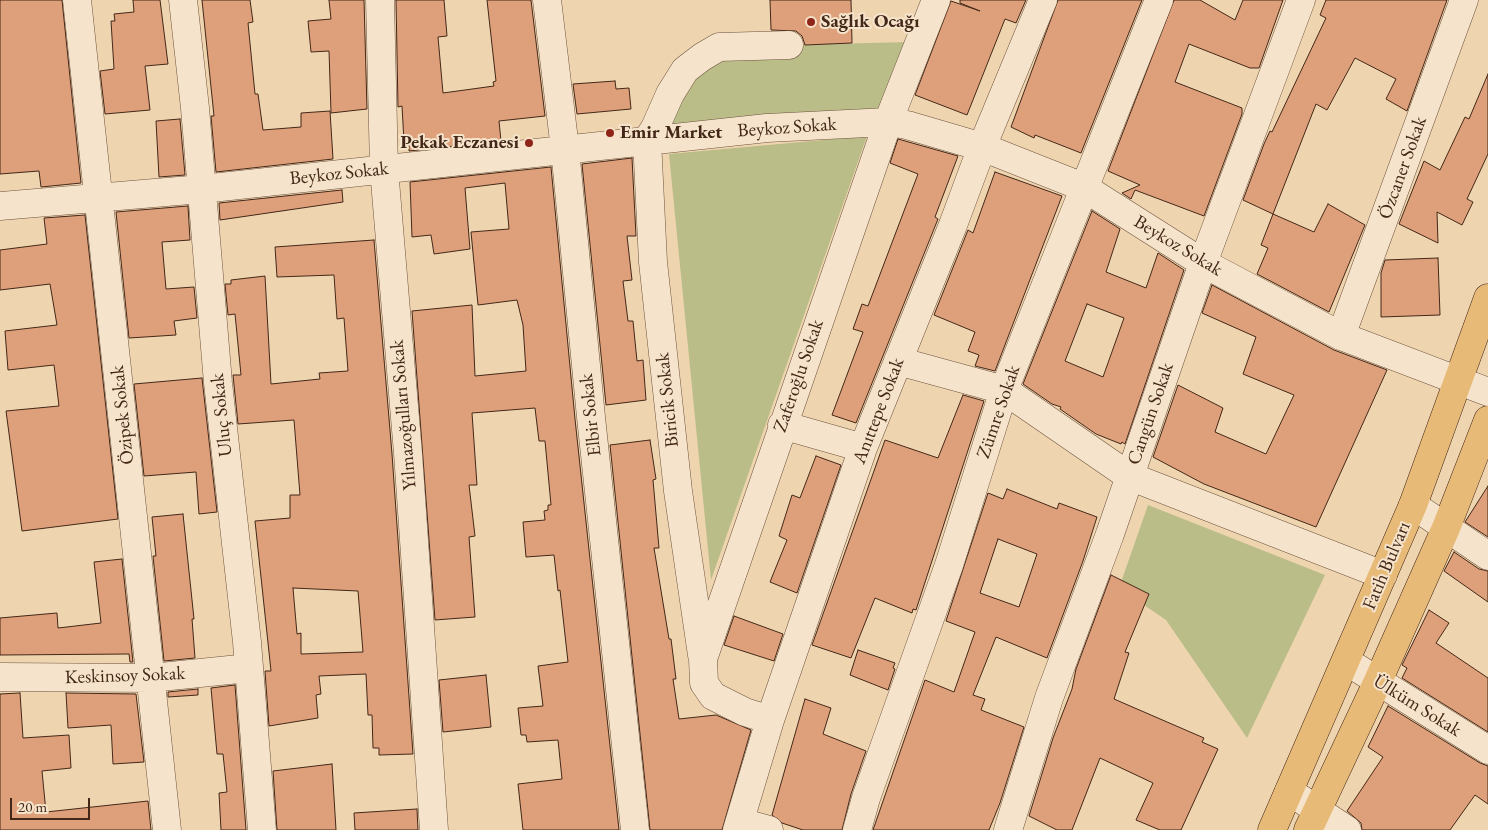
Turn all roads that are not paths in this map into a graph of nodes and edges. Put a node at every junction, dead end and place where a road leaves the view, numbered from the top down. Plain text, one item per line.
1 (77, 0) edge
2 (183, 0) edge
3 (380, 0) edge
4 (547, 0) edge
5 (936, 0) edge
6 (1043, 0) edge
7 (1159, 0) edge
8 (1301, 0) edge
9 (1464, 0) edge
10 (788, 45) dead end
11 (888, 122) junction
12 (647, 140) junction
13 (982, 147) junction
14 (566, 149) junction
15 (384, 169) junction
16 (1083, 187) junction
17 (202, 189) junction
18 (100, 198) junction
19 (0, 206) edge
20 (1203, 263) junction
21 (1488, 298) edge
22 (1342, 336) junction
23 (898, 361) junction
24 (1458, 378) junction
25 (1004, 390) junction
26 (1488, 392) edge
27 (1488, 420) edge
28 (782, 425) junction
29 (863, 448) junction
30 (1129, 476) junction
31 (1413, 506) junction
32 (1446, 528) junction
33 (1488, 556) edge
34 (1383, 574) junction
35 (703, 659) junction
36 (1346, 661) junction
37 (249, 668) junction
38 (0, 677) edge
39 (151, 678) junction
40 (1378, 681) junction
41 (770, 720) junction
42 (1488, 750) edge
43 (1289, 791) junction
44 (1312, 820) edge
45 (739, 826) edge
46 (166, 830) edge
47 (262, 830) edge
48 (434, 830) edge
49 (635, 830) edge
50 (770, 830) edge
51 (858, 830) edge
52 (1008, 830) edge
53 (1272, 830) edge
54 (1348, 830) edge

1 - 18 street, Özipek Sokak
2 - 17 street, Uluç Sokak
3 - 15 street, Yılmazoğulları Sokak
4 - 14 street, Elbir Sokak
5 - 11 street, Zaferoğlu Sokak
6 - 13 street, Anıttepe Sokak
7 - 16 street, Zümre Sokak
8 - 20 street, Cangün Sokak
9 - 22 street, Özcaner Sokak
10 - 12 street
11 - 12 street, Beykoz Sokak
11 - 13 street, Beykoz Sokak
11 - 28 street, Zaferoğlu Sokak
12 - 14 street, Beykoz Sokak
12 - 35 street, Biricik Sokak
13 - 16 street, Beykoz Sokak
13 - 23 street, Anıttepe Sokak
14 - 15 street, Beykoz Sokak
14 - 49 street, Elbir Sokak
15 - 17 street, Beykoz Sokak
15 - 48 street, Yılmazoğulları Sokak
16 - 20 street, Beykoz Sokak
16 - 25 street, Zümre Sokak
17 - 18 street, Beykoz Sokak
17 - 37 street, Uluç Sokak
18 - 19 street, Beykoz Sokak
18 - 39 street, Özipek Sokak
20 - 22 street, Beykoz Sokak
20 - 30 street, Cangün Sokak
21 - 24 main road, Fatih Bulvarı
22 - 24 street, Beykoz Sokak
23 - 25 street
23 - 29 street, Anıttepe Sokak
24 - 26 street, Beykoz Sokak
24 - 31 main road, Fatih Bulvarı
25 - 30 street
25 - 51 street, Zümre Sokak
27 - 32 main road
28 - 29 street
28 - 35 street, Zaferoğlu Sokak
29 - 41 street, Anıttepe Sokak
30 - 34 street
30 - 52 street, Cangün Sokak
31 - 32 street
31 - 34 main road, Fatih Bulvarı
32 - 33 street
32 - 40 main road
34 - 36 main road, Fatih Bulvarı
35 - 41 street, Zaferoğlu Sokak
36 - 40 street, Ülküm Sokak
36 - 43 main road, Fatih Bulvarı
37 - 39 street, Keskinsoy Sokak
37 - 47 street, Uluç Sokak
38 - 39 street, Keskinsoy Sokak
39 - 46 street, Özipek Sokak
40 - 42 street, Ülküm Sokak
40 - 44 main road
41 - 45 street, Anıttepe Sokak
43 - 44 street
43 - 53 main road, Fatih Bulvarı
44 - 54 street
45 - 50 street

